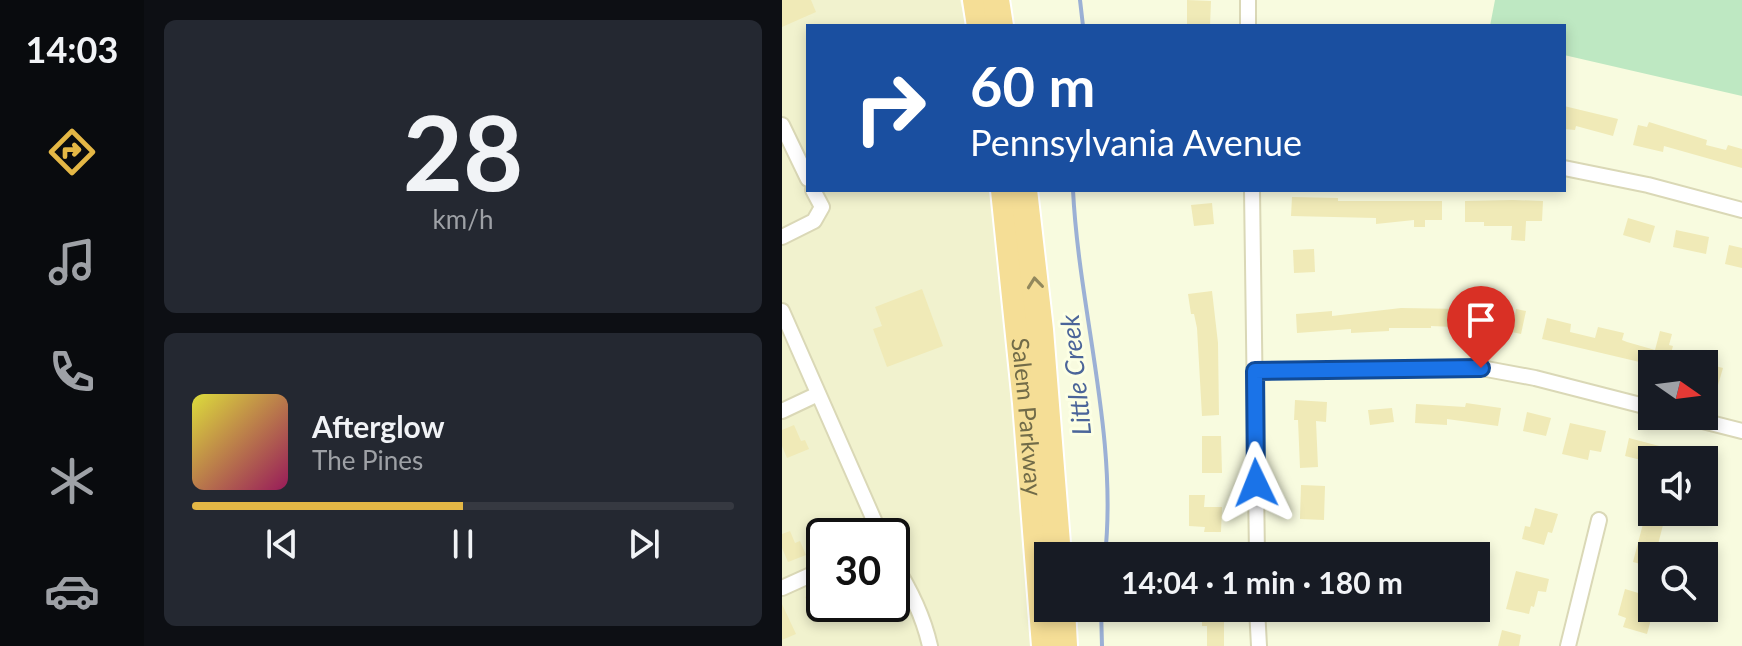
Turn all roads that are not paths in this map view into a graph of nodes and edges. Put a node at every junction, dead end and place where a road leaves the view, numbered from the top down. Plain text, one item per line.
1 (976, 0) edge
2 (996, 0) edge
3 (1248, 0) edge
4 (980, 24) edge
5 (1000, 24) edge
6 (1248, 24) edge
7 (782, 125) edge
8 (1566, 168) edge
9 (806, 175) edge
10 (814, 192) edge
11 (1004, 192) edge
12 (1024, 192) edge
13 (1252, 192) edge
14 (1742, 210) edge
15 (782, 237) edge
16 (782, 311) edge
17 (1255, 371) junction
18 (818, 394) junction
19 (1638, 404) edge
20 (782, 411) edge
21 (1718, 425) edge
22 (1742, 431) edge
23 (873, 518) edge
24 (1599, 520) dead end
25 (1057, 542) edge
26 (1257, 542) edge
27 (806, 577) edge
28 (782, 588) edge
29 (910, 591) edge
30 (1063, 622) edge
31 (1258, 622) edge
32 (930, 646) edge
33 (1045, 646) edge
34 (1064, 646) edge
35 (1259, 646) edge
36 (1568, 646) edge

1 - 4 highway
2 - 5 highway
3 - 6 street
7 - 9 street
8 - 14 street
10 - 15 street
11 - 33 highway, Salem Parkway
25 -> 12 highway, Salem Parkway
13 - 17 street
16 - 18 street
17 - 19 street
17 - 26 street
18 - 20 street
18 - 23 street
21 - 22 street
24 - 36 street
27 - 28 street
29 - 32 street
30 - 34 highway
31 - 35 street

